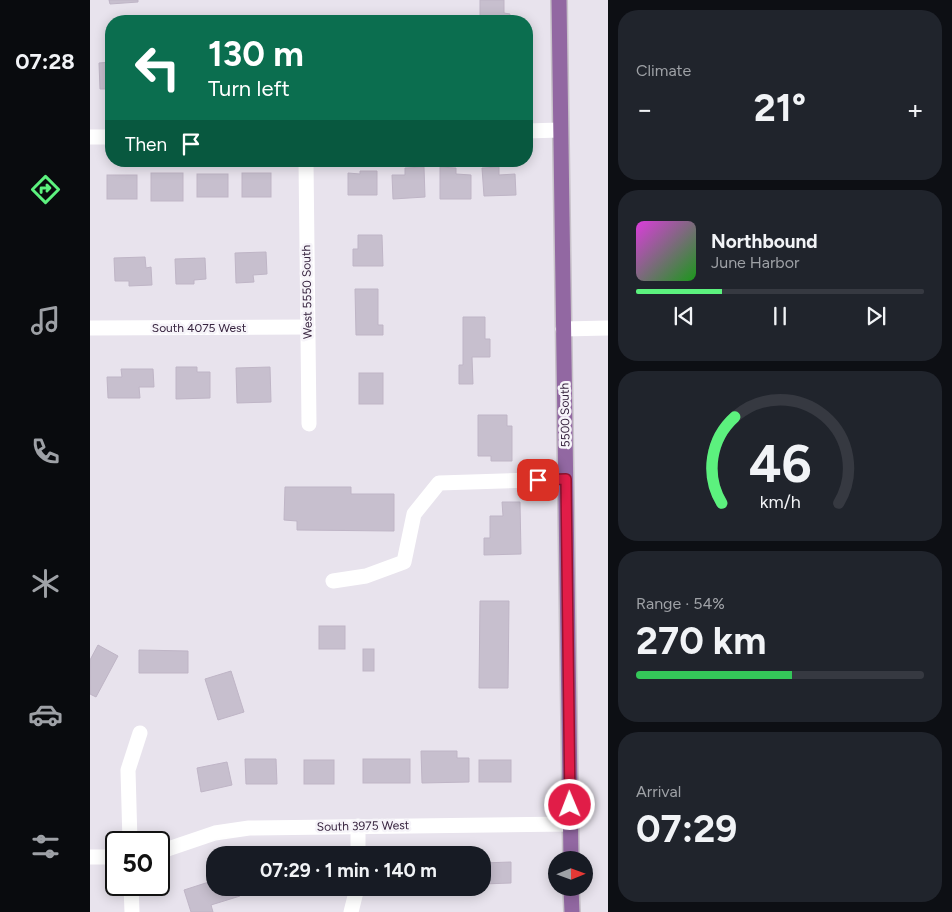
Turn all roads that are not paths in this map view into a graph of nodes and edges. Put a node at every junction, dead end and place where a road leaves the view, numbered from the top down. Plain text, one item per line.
1 (559, 0) edge
2 (560, 130) junction
3 (533, 131) edge
4 (90, 137) edge
5 (105, 137) edge
6 (306, 167) edge
7 (90, 328) edge
8 (308, 328) junction
9 (608, 328) edge
10 (563, 329) junction
11 (309, 424) dead end
12 (566, 479) junction
13 (333, 581) dead end
14 (140, 733) dead end
15 (570, 824) junction
16 (358, 826) junction
17 (130, 831) edge
18 (358, 846) edge
19 (170, 848) edge
20 (571, 851) edge
21 (90, 857) edge
22 (105, 857) edge
23 (131, 896) edge
24 (355, 896) edge
25 (571, 896) edge
26 (132, 912) edge
27 (351, 912) edge
28 (572, 912) edge

1 - 2 main road, 5500 South
2 - 3 street
2 - 10 main road, 5500 South
4 - 5 street
6 - 8 street, West 5550 South
7 - 8 street, South 4075 West
8 - 11 street, West 5550 South
9 - 10 street
10 - 12 main road, 5500 South
12 - 13 street
12 - 15 main road, 5500 South
14 - 17 street
15 - 16 street, South 3975 West
15 - 20 main road, 5500 South
16 - 18 street
16 - 19 street, South 3975 West
21 - 22 street
23 - 26 street
24 - 27 street
25 - 28 main road

